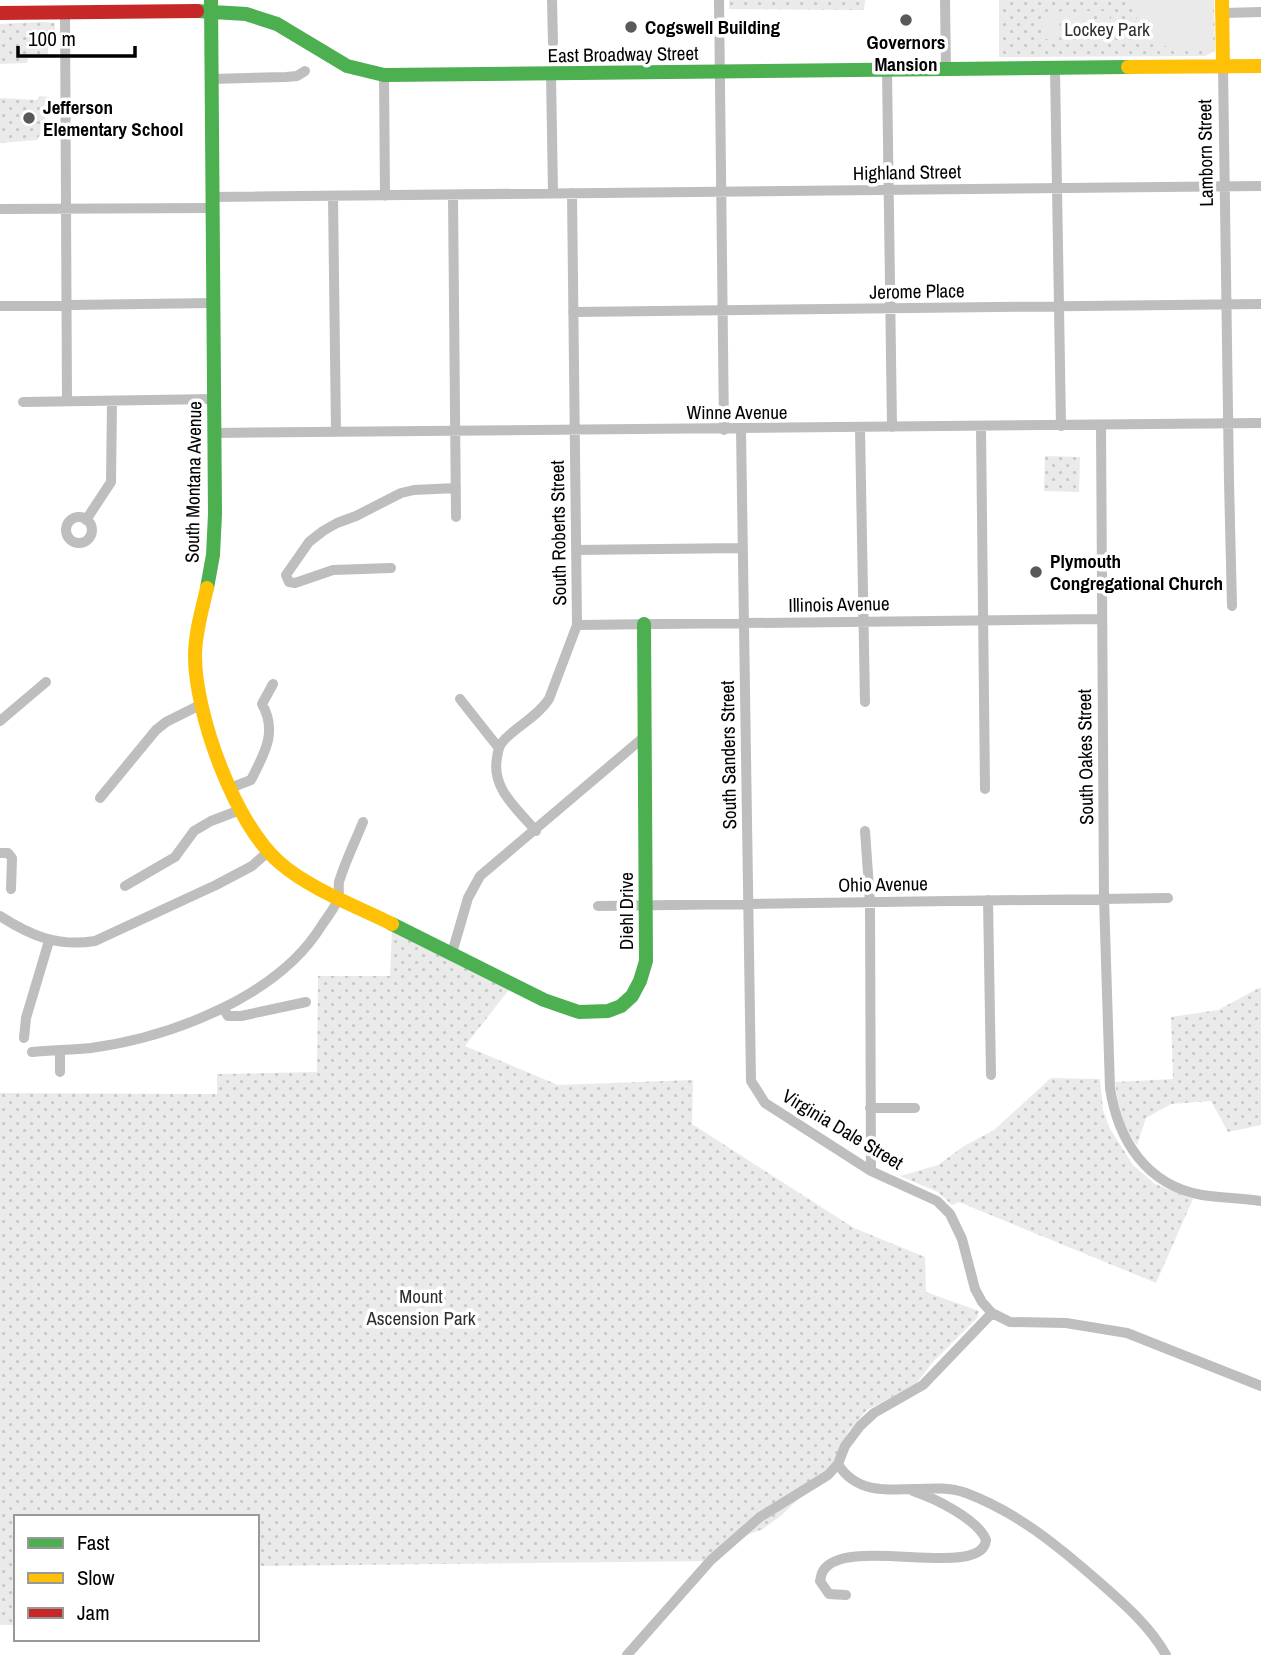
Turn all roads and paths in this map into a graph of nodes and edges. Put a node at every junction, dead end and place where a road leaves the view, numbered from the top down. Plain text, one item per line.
1 (552, 0) edge
2 (719, 0) edge
3 (945, 0) edge
4 (211, 5) edge
5 (1222, 6) edge
6 (73, 9) edge
7 (1261, 12) edge
8 (0, 13) edge
9 (553, 43) dead end
10 (1261, 66) edge
11 (1223, 67) junction
12 (1055, 69) junction
13 (946, 70) junction
14 (305, 71) dead end
15 (887, 71) junction
16 (720, 73) junction
17 (384, 75) junction
18 (551, 75) junction
19 (212, 79) junction
20 (1261, 186) edge
21 (1225, 187) junction
22 (1057, 188) junction
23 (889, 190) junction
24 (720, 192) junction
25 (572, 193) junction
26 (553, 194) junction
27 (385, 196) junction
28 (453, 196) junction
29 (334, 197) junction
30 (212, 202) junction
31 (0, 209) edge
32 (66, 209) junction
33 (213, 303) junction
34 (1261, 304) edge
35 (1226, 305) junction
36 (0, 306) edge
37 (66, 306) junction
38 (1058, 306) junction
39 (890, 309) junction
40 (722, 310) junction
41 (573, 312) junction
42 (214, 399) junction
43 (67, 401) junction
44 (23, 402) dead end
45 (112, 402) junction
46 (1261, 423) edge
47 (1228, 424) junction
48 (1061, 426) junction
49 (1101, 426) junction
50 (892, 427) junction
51 (982, 427) junction
52 (860, 429) junction
53 (573, 430) junction
54 (724, 430) junction
55 (741, 430) junction
56 (455, 431) junction
57 (336, 432) junction
58 (214, 433) junction
59 (456, 488) junction
60 (456, 517) dead end
61 (86, 520) dead end
62 (743, 548) junction
63 (576, 550) junction
64 (391, 568) dead end
65 (1232, 606) dead end
66 (1101, 618) junction
67 (982, 620) junction
68 (863, 622) junction
69 (744, 623) junction
70 (644, 624) junction
71 (577, 625) junction
72 (46, 682) dead end
73 (273, 684) dead end
74 (460, 699) dead end
75 (865, 702) dead end
76 (202, 704) junction
77 (0, 721) edge
78 (644, 737) junction
79 (498, 747) junction
80 (230, 788) junction
81 (985, 789) dead end
82 (100, 798) dead end
83 (240, 810) junction
84 (363, 822) dead end
85 (536, 831) junction
86 (865, 831) dead end
87 (268, 852) junction
88 (0, 853) edge
89 (125, 886) dead end
90 (11, 889) dead end
91 (339, 897) junction
92 (1104, 898) junction
93 (1168, 898) dead end
94 (988, 900) junction
95 (870, 902) junction
96 (747, 904) junction
97 (598, 906) dead end
98 (646, 906) junction
99 (2, 917) edge
100 (50, 941) junction
101 (452, 953) junction
102 (306, 1002) dead end
103 (223, 1007) junction
104 (24, 1038) dead end
105 (60, 1050) junction
106 (32, 1052) dead end
107 (60, 1072) dead end
108 (991, 1075) dead end
109 (751, 1081) joint
110 (870, 1108) junction
111 (915, 1108) dead end
112 (871, 1171) junction
113 (1261, 1201) edge
114 (992, 1313) junction
115 (1261, 1386) edge
116 (838, 1464) junction
117 (909, 1489) junction
118 (846, 1595) dead end
119 (628, 1655) edge
120 (1166, 1655) edge

1 - 9 street
2 - 16 street
3 - 13 street
4 - 6 street, East Broadway Street
4 - 17 street, East Broadway Street
4 - 19 street, South Montana Avenue
5 - 7 street
5 - 11 street, Lamborn Street
6 - 8 street, East Broadway Street
6 - 32 street
10 - 11 street, East Broadway Street
11 - 12 street, East Broadway Street
11 - 21 street, Lamborn Street
12 - 13 street, East Broadway Street
12 - 22 street
13 - 15 street, East Broadway Street
14 - 19 street
15 - 16 street, East Broadway Street
15 - 23 street
16 - 18 street, East Broadway Street
16 - 24 street
17 - 18 street, East Broadway Street
17 - 27 street
18 - 26 street
19 - 30 street, South Montana Avenue
20 - 21 street, Highland Street
21 - 22 street, Highland Street
21 - 35 street, Lamborn Street
22 - 23 street, Highland Street
22 - 38 street
23 - 24 street, Highland Street
23 - 39 street
24 - 25 street, Highland Street
24 - 40 street
25 - 26 street, Highland Street
25 - 41 street, South Roberts Street
26 - 28 street, Highland Street
27 - 28 street
27 - 29 street
28 - 56 street
29 - 30 street
29 - 57 street
30 - 32 street
30 - 33 street, South Montana Avenue
31 - 32 street
32 - 37 street
33 - 37 street
33 - 42 street, South Montana Avenue
34 - 35 street, Jerome Place
35 - 38 street, Jerome Place
35 - 47 street, Lamborn Street
36 - 37 street
37 - 43 street
38 - 39 street, Jerome Place
38 - 48 street
39 - 40 street, Jerome Place
39 - 50 street
40 - 41 street, Jerome Place
40 - 54 street
41 - 53 street, South Roberts Street
42 - 45 street
42 - 58 street, South Montana Avenue
43 - 44 street
43 - 45 street
45 - 61 street
46 - 47 street, Winne Avenue
47 - 49 street, Winne Avenue
47 - 65 street, Lamborn Street
48 - 49 street, Winne Avenue
48 - 51 street, Winne Avenue
49 - 66 street, South Oakes Street
50 - 51 street, Winne Avenue
50 - 52 street, Winne Avenue
51 - 67 street
52 - 55 street, Winne Avenue
52 - 68 street
53 - 54 street, Winne Avenue
53 - 56 street, Winne Avenue
53 - 63 street, South Roberts Street
54 - 55 street, Winne Avenue
55 - 62 street, South Sanders Street
56 - 57 street, Winne Avenue
56 - 59 street
57 - 58 street, Winne Avenue
58 - 76 street, South Montana Avenue
59 - 60 street
59 - 64 street
62 - 63 street
62 - 69 street, South Sanders Street
63 - 71 street, South Roberts Street
66 - 67 street, Illinois Avenue
66 - 92 street, South Oakes Street
67 - 68 street, Illinois Avenue
67 - 81 street
68 - 69 street, Illinois Avenue
68 - 75 street
69 - 70 street, Illinois Avenue
69 - 96 street, South Sanders Street
70 - 71 street, Illinois Avenue
70 - 78 street, Diehl Drive
71 - 79 street, South Roberts Street
72 - 77 street
73 - 80 street
74 - 79 street
76 - 80 street, South Montana Avenue
76 - 82 street
78 - 85 street
78 - 98 street, Diehl Drive
79 - 85 street
80 - 83 street, South Montana Avenue
83 - 87 street, South Montana Avenue
83 - 89 street
84 - 91 street
85 - 101 street
86 - 95 street
87 - 91 street, South Montana Avenue
87 - 100 street
88 - 90 street
91 - 101 street, Diehl Drive
91 - 103 street
92 - 93 street, Ohio Avenue
92 - 94 street, Ohio Avenue
92 - 113 street, South Oakes Street
94 - 95 street, Ohio Avenue
94 - 108 street
95 - 96 street, Ohio Avenue
95 - 110 street
96 - 98 street, Ohio Avenue
96 - 109 street, South Sanders Street
97 - 98 street, Ohio Avenue
98 - 101 street, Diehl Drive
99 - 100 street
100 - 104 street
102 - 103 street
103 - 105 street
105 - 106 street
105 - 107 street
109 - 112 street, Virginia Dale Street
110 - 111 street
110 - 112 street
112 - 114 street, Virginia Dale Street
114 - 115 street
114 - 116 street
116 - 117 street
116 - 119 street
117 - 118 street
117 - 120 street

